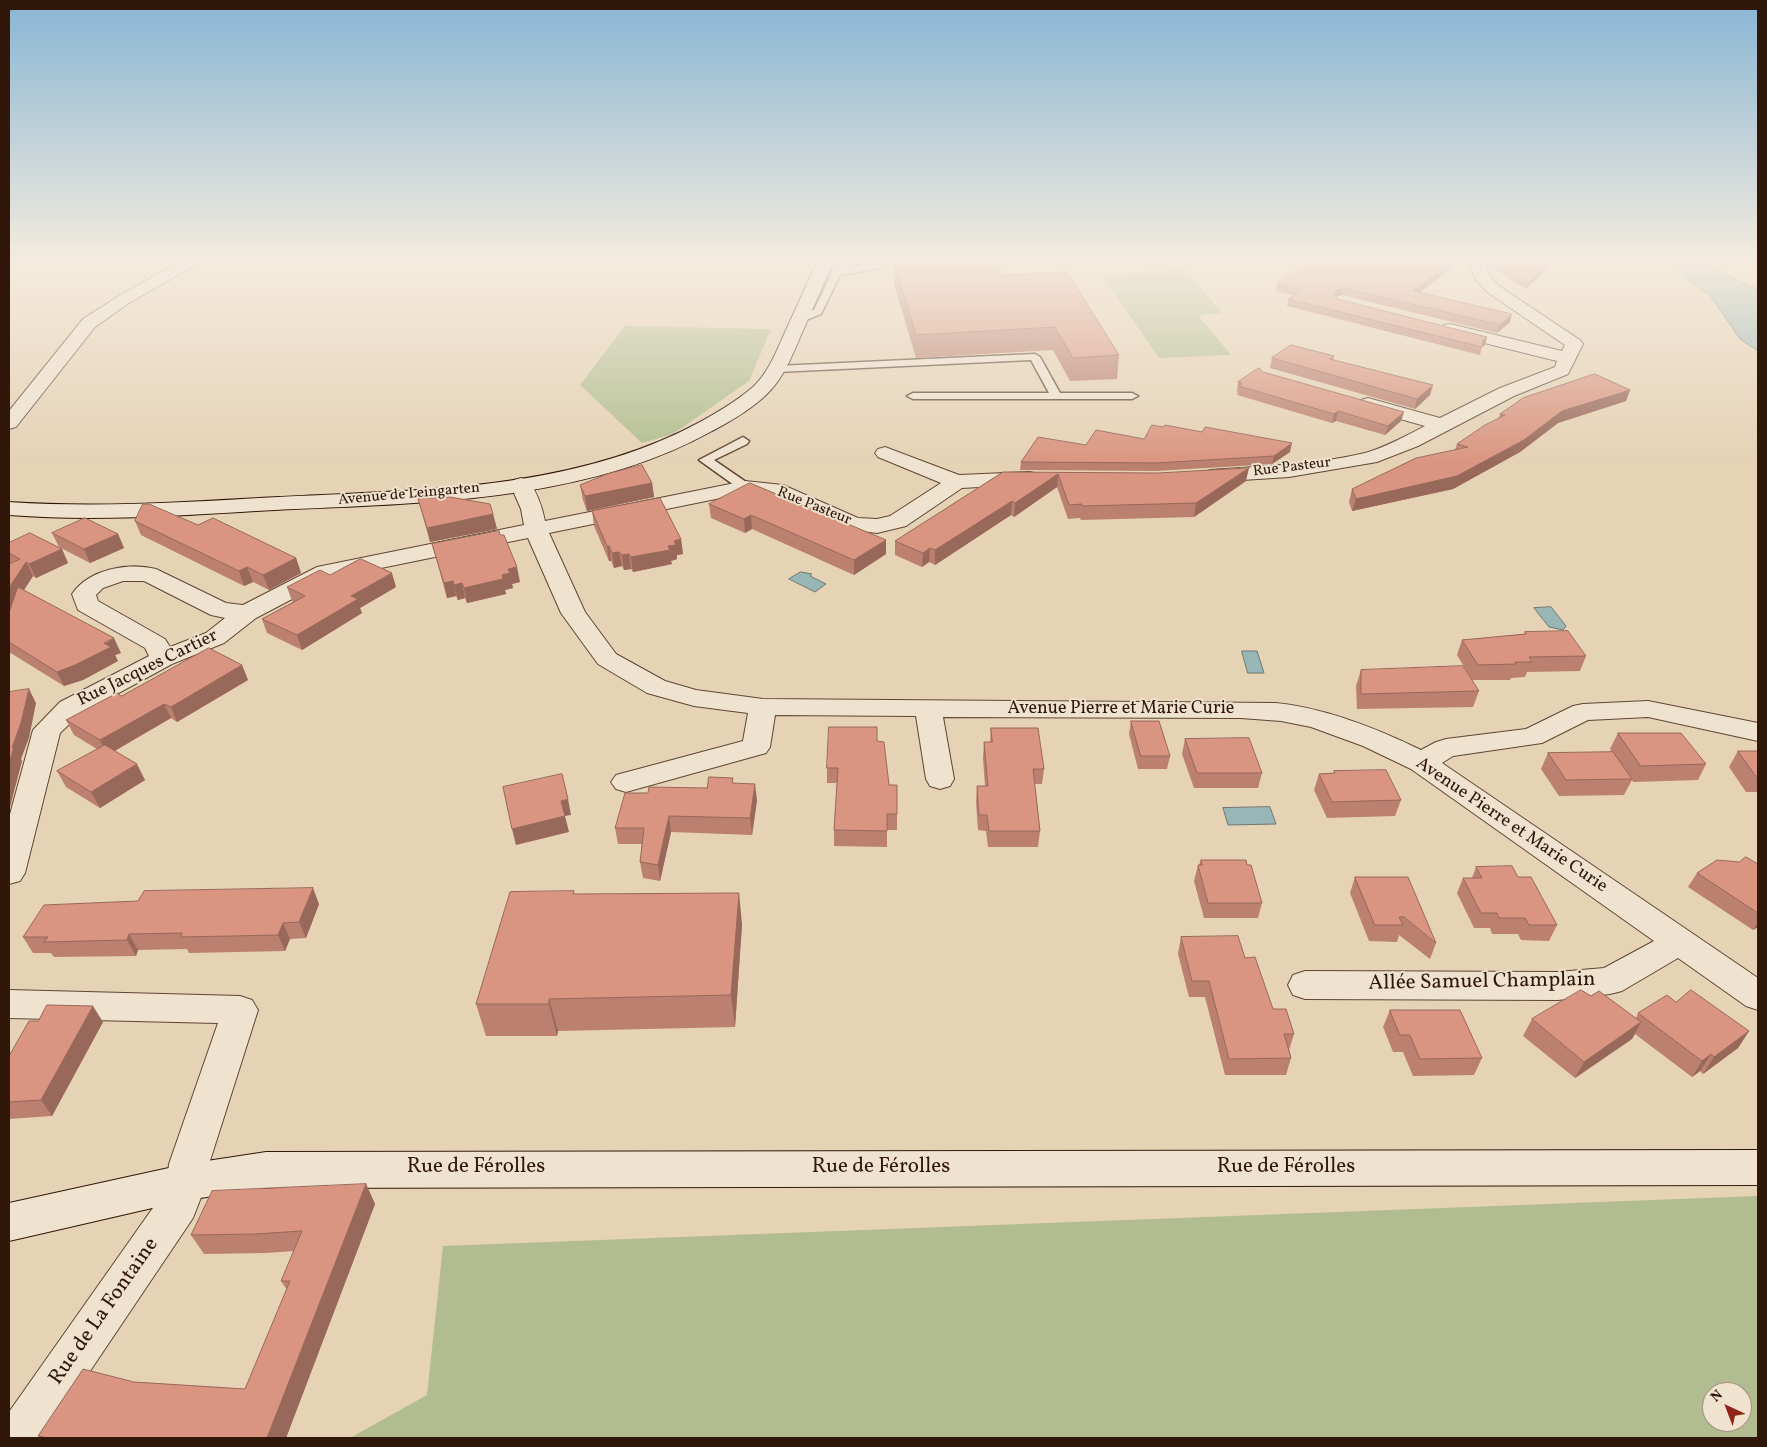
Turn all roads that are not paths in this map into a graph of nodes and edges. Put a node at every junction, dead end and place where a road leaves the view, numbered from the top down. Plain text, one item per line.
1 (84, 330) edge
2 (795, 330) edge
3 (1454, 330) edge
4 (1553, 330) edge
5 (1567, 358) junction
6 (777, 369) junction
7 (912, 396) dead end
8 (1056, 396) junction
9 (1132, 396) dead end
10 (1350, 399) edge
11 (9, 423) edge
12 (1442, 425) junction
13 (743, 441) dead end
14 (884, 453) dead end
15 (1194, 477) edge
16 (1052, 478) edge
17 (957, 482) junction
18 (521, 484) junction
19 (745, 487) junction
20 (9, 509) edge
21 (536, 529) junction
22 (247, 613) junction
23 (163, 659) junction
24 (763, 707) junction
25 (928, 708) junction
26 (1758, 732) edge
27 (1421, 762) junction
28 (940, 779) dead end
29 (626, 782) dead end
30 (9, 873) edge
31 (1680, 942) junction
32 (1305, 984) dead end
33 (1757, 994) edge
34 (9, 1004) edge
35 (1758, 1167) edge
36 (187, 1182) junction
37 (9, 1222) edge
38 (18, 1438) edge

1 - 11 street
2 - 6 street, Avenue de Leingarten
3 - 5 street
4 - 5 street
5 - 12 street, Rue Pasteur
6 - 8 lane
6 - 18 street, Avenue de Leingarten
7 - 8 lane
8 - 9 lane
10 - 12 street
12 - 15 street, Rue Pasteur
13 - 19 lane
14 - 17 street
16 - 17 street, Rue Pasteur
17 - 19 street, Rue Pasteur
18 - 20 street, Avenue de Leingarten
18 - 21 street, Avenue Pierre et Marie Curie
19 - 21 street, Rue Pasteur
21 - 22 street, Rue Jacques Cartier
21 - 24 street, Avenue Pierre et Marie Curie
22 - 23 street, Rue Jacques Cartier
22 - 23 street
23 - 30 street, Rue Jacques Cartier
24 - 25 street, Avenue Pierre et Marie Curie
24 - 29 street
25 - 27 street, Avenue Pierre et Marie Curie
25 - 28 street
26 - 27 street
27 - 31 street, Avenue Pierre et Marie Curie
31 - 32 street, Allée Samuel Champlain
31 - 33 street, Avenue Pierre et Marie Curie
34 - 36 street
35 - 36 street, Rue de Férolles
36 - 37 street, Rue de Férolles
36 - 38 street, Rue de La Fontaine

